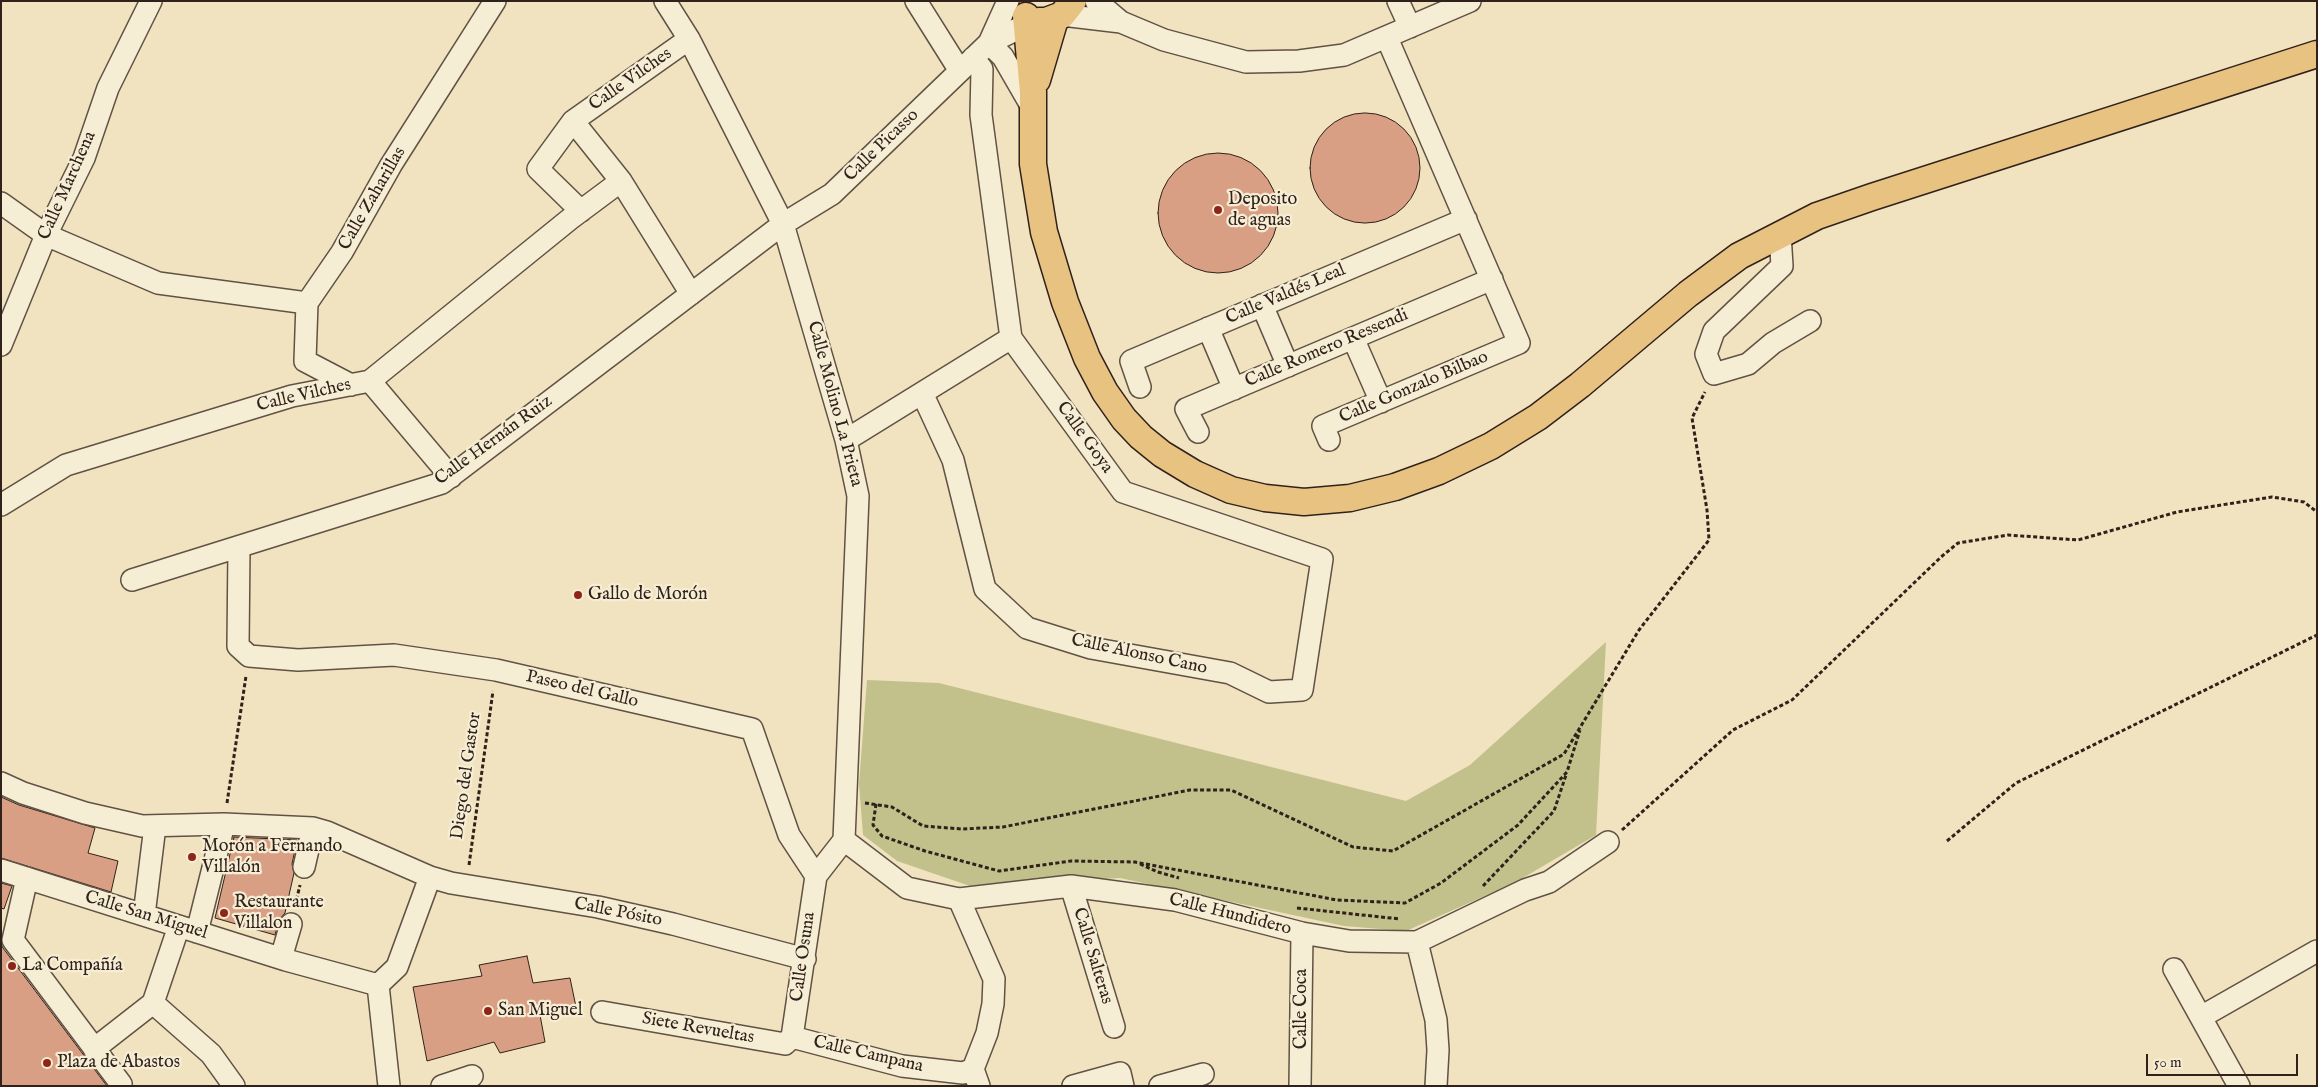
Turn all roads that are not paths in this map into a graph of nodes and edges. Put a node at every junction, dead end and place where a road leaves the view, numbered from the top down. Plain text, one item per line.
1 (151, 1) edge
2 (495, 1) edge
3 (665, 1) edge
4 (916, 1) edge
5 (1096, 1) edge
6 (1398, 1) edge
7 (1470, 1) edge
8 (1038, 12) edge
9 (1121, 22) junction
10 (1410, 27) junction
11 (1386, 38) junction
12 (690, 39) junction
13 (989, 43) junction
14 (2317, 54) edge
15 (967, 64) junction
16 (1033, 101) junction
17 (573, 121) junction
18 (621, 182) junction
19 (1, 203) edge
20 (575, 215) junction
21 (1466, 219) junction
22 (783, 224) junction
23 (1780, 234) junction
24 (46, 235) junction
25 (1492, 279) junction
26 (691, 294) junction
27 (307, 303) junction
28 (1262, 305) junction
29 (1810, 321) dead end
30 (1208, 328) junction
31 (1010, 338) junction
32 (1353, 338) junction
33 (1, 345) edge
34 (1288, 366) junction
35 (360, 383) junction
36 (1140, 387) dead end
37 (1234, 389) junction
38 (922, 393) junction
39 (1381, 402) junction
40 (1198, 432) dead end
41 (846, 440) junction
42 (1329, 440) dead end
43 (451, 477) junction
44 (1, 506) edge
45 (239, 547) junction
46 (132, 580) dead end
47 (1302, 690) joint
48 (1, 783) edge
49 (224, 824) junction
50 (155, 826) junction
51 (313, 828) junction
52 (844, 840) junction
53 (1608, 842) road end
54 (304, 867) road end
55 (1, 870) edge
56 (816, 876) junction
57 (430, 877) junction
58 (27, 878) junction
59 (1071, 886) junction
60 (959, 899) junction
61 (144, 915) junction
62 (291, 924) road end
63 (188, 929) junction
64 (1302, 933) junction
65 (1417, 942) junction
66 (2317, 951) edge
67 (281, 958) junction
68 (805, 959) junction
69 (2174, 969) dead end
70 (378, 985) junction
71 (154, 1003) junction
72 (602, 1012) dead end
73 (2201, 1017) junction
74 (1114, 1026) dead end
75 (792, 1037) junction
76 (94, 1049) junction
77 (1203, 1074) dead end
78 (472, 1076) dead end
79 (976, 1078) edge
80 (120, 1086) edge
81 (234, 1086) edge
82 (389, 1086) edge
83 (442, 1086) edge
84 (1073, 1086) edge
85 (1122, 1086) edge
86 (1160, 1086) edge
87 (1300, 1086) edge
88 (1436, 1086) edge
89 (2239, 1086) edge

1 - 24 street, Calle Marchena
2 - 27 street, Calle Zaharillas
3 - 12 street, Calle Molino La Prieta
4 - 15 street, Calle Goya
5 - 9 street
6 - 10 street
7 - 10 street
8 - 9 street
8 - 13 street
8 - 13 street
8 - 16 main road
9 - 11 street
10 - 11 street
11 - 21 street
12 - 17 street, Calle Vilches
12 - 22 street, Calle Molino La Prieta
13 - 15 street, Calle Picasso
13 - 16 street
14 - 23 main road
15 - 22 street, Calle Picasso
15 - 31 street, Calle Goya
16 - 23 main road
17 - 18 street
17 - 20 street, Calle Vilches
18 - 20 street, Calle Vilches
18 - 26 street
19 - 24 street
20 - 35 street, Calle Vilches
21 - 25 street
21 - 28 street, Calle Valdés Leal
22 - 26 street, Calle Hernán Ruiz
22 - 41 street, Calle Molino La Prieta
23 - 29 street
24 - 27 street
24 - 33 street, Calle Marchena
25 - 32 street, Calle Romero Ressendi
25 - 39 street, Calle Gonzalo Bilbao
26 - 43 street, Calle Hernán Ruiz
27 - 35 street
28 - 30 street, Calle Valdés Leal
28 - 34 street
30 - 36 street, Calle Valdés Leal
30 - 37 street
31 - 38 street
31 - 47 street, Calle Goya
32 - 34 street, Calle Romero Ressendi
32 - 39 street
34 - 37 street, Calle Romero Ressendi
35 - 43 street
35 - 44 street, Calle Vilches
37 - 40 street, Calle Romero Ressendi
38 - 41 street
38 - 47 street, Calle Alonso Cano
39 - 42 street, Calle Gonzalo Bilbao
41 - 52 street, Calle Molino La Prieta
43 - 45 street, Calle Hernán Ruiz
45 - 46 street, Calle Hernán Ruiz
45 - 56 street, Paseo del Gallo
48 - 50 street, Calle Pósito
49 - 50 street, Calle Pósito
49 - 51 street, Calle Pósito
49 - 63 street
50 - 61 street
51 - 54 street
51 - 57 street, Calle Pósito
52 - 56 street
52 - 60 street, Calle Hundidero
53 - 65 street, Calle Hundidero
55 - 58 street, Calle San Miguel
56 - 68 street, Calle Osuna
57 - 68 street, Calle Pósito
57 - 70 street
58 - 61 street, Calle San Miguel
58 - 76 street
59 - 60 street, Calle Hundidero
59 - 64 street, Calle Hundidero
59 - 74 street, Calle Salteras
60 - 79 street, Calle Campana
61 - 63 street, Calle San Miguel
62 - 67 street
63 - 67 street, Calle San Miguel
63 - 71 street
64 - 65 street, Calle Hundidero
64 - 87 street, Calle Coca
65 - 88 street
66 - 73 street
67 - 70 street, Calle San Miguel
68 - 75 street, Calle Osuna
69 - 73 street
70 - 82 street
71 - 76 street
71 - 81 street
72 - 75 street, Siete Revueltas
73 - 89 street
75 - 79 street, Calle Campana
76 - 80 street
77 - 86 street
78 - 83 street
84 - 85 street

